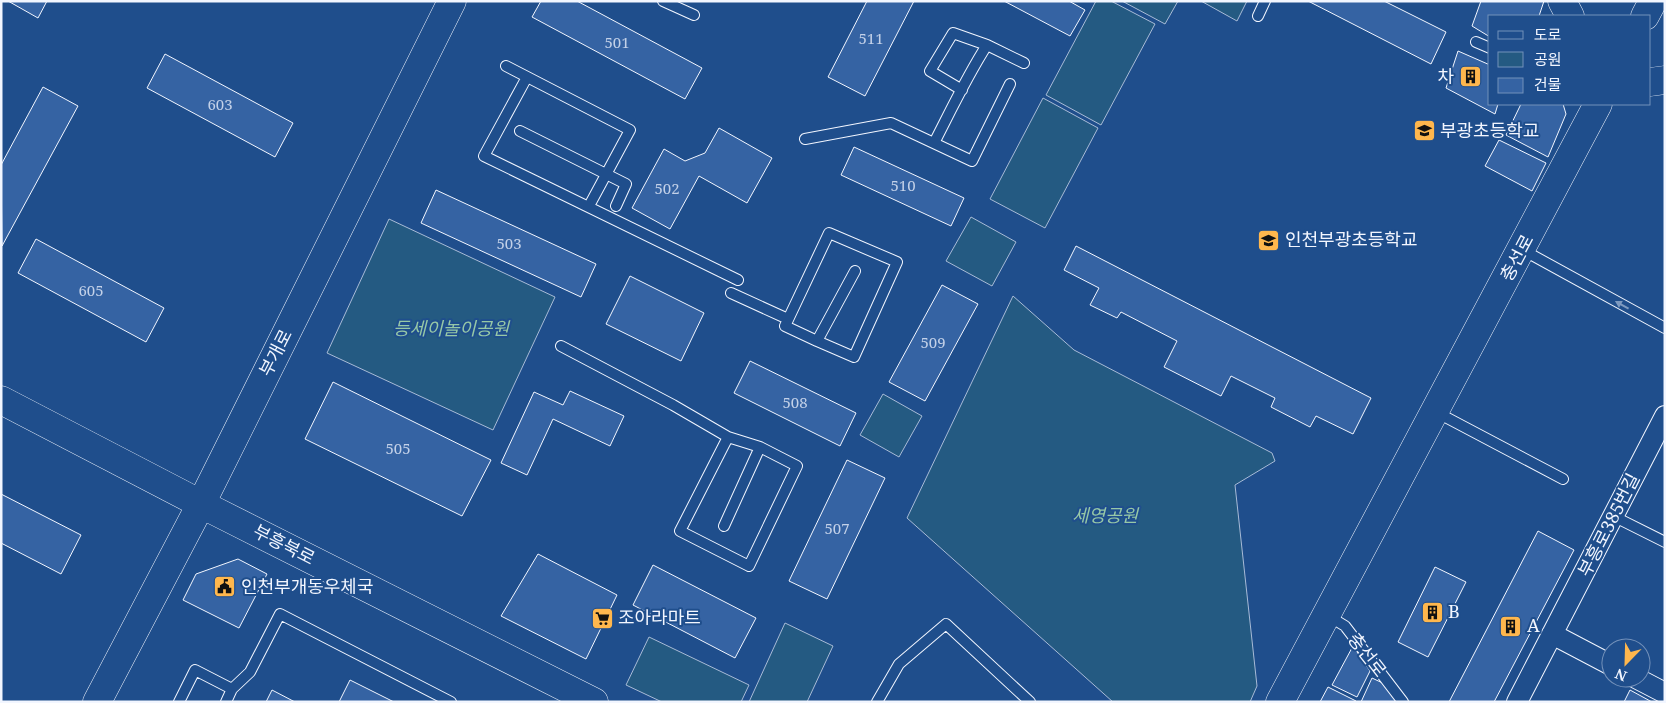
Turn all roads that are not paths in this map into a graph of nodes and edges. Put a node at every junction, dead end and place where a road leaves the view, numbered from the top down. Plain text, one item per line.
1 (452, 1) edge
2 (663, 1) edge
3 (1265, 1) edge
4 (1653, 1) edge
5 (694, 15) dead end
6 (1646, 15) edge
7 (1258, 16) dead end
8 (1476, 42) dead end
9 (987, 45) junction
10 (1488, 47) edge
11 (1024, 63) dead end
12 (506, 66) dead end
13 (527, 77) junction
14 (1665, 80) edge
15 (1651, 82) edge
16 (1010, 84) dead end
17 (962, 90) junction
18 (1597, 105) edge
19 (520, 131) dead end
20 (805, 139) dead end
21 (934, 143) junction
22 (605, 174) junction
23 (589, 206) junction
24 (616, 206) dead end
25 (1521, 250) junction
26 (854, 271) dead end
27 (738, 280) dead end
28 (731, 293) dead end
29 (788, 319) junction
30 (1665, 328) edge
31 (817, 341) junction
32 (561, 346) dead end
33 (1, 400) edge
34 (1434, 411) junction
35 (1665, 416) edge
36 (728, 437) junction
37 (760, 447) junction
38 (1563, 479) dead end
39 (201, 504) junction
40 (1613, 516) junction
41 (724, 526) dead end
42 (1665, 542) edge
43 (1326, 615) junction
44 (1552, 634) junction
45 (1601, 660) edge
46 (1651, 686) edge
47 (232, 688) junction
48 (1665, 693) edge
49 (97, 702) edge
50 (179, 702) edge
51 (226, 702) edge
52 (451, 702) edge
53 (594, 702) edge
54 (877, 702) edge
55 (1030, 702) edge
56 (1280, 702) edge
57 (1403, 702) edge
58 (1517, 702) edge

1 - 39 street, 부개로
2 - 5 lane
3 - 7 lane
4 - 6 street
8 - 10 lane
9 - 11 lane
9 - 17 lane
9 - 17 lane
12 - 13 lane
13 - 22 lane
13 - 23 lane
14 - 15 street
16 - 21 lane
17 - 21 lane
18 - 25 street, 충선로
19 - 22 lane
20 - 21 lane
22 - 23 lane
22 - 24 lane
23 - 27 lane
30 -> 25 lane
25 - 34 street, 충선로
26 - 31 lane
28 - 29 lane
29 - 31 lane
29 - 31 lane
32 - 36 lane
33 - 39 street, 부흥북로
34 - 38 lane
34 - 43 street, 충선로
35 - 40 street, 부흥로385번길
36 - 37 lane
36 - 37 lane
37 - 41 lane
39 - 49 street, 부개로
39 - 53 street, 부흥북로
40 - 42 lane
40 - 44 street, 부흥로385번길
43 - 56 street, 충선로
43 - 57 lane, 충선로
44 - 45 street
44 - 58 street, 부흥로385번길
46 - 48 street
47 - 50 lane
47 - 51 lane
47 - 52 lane
54 - 55 lane

